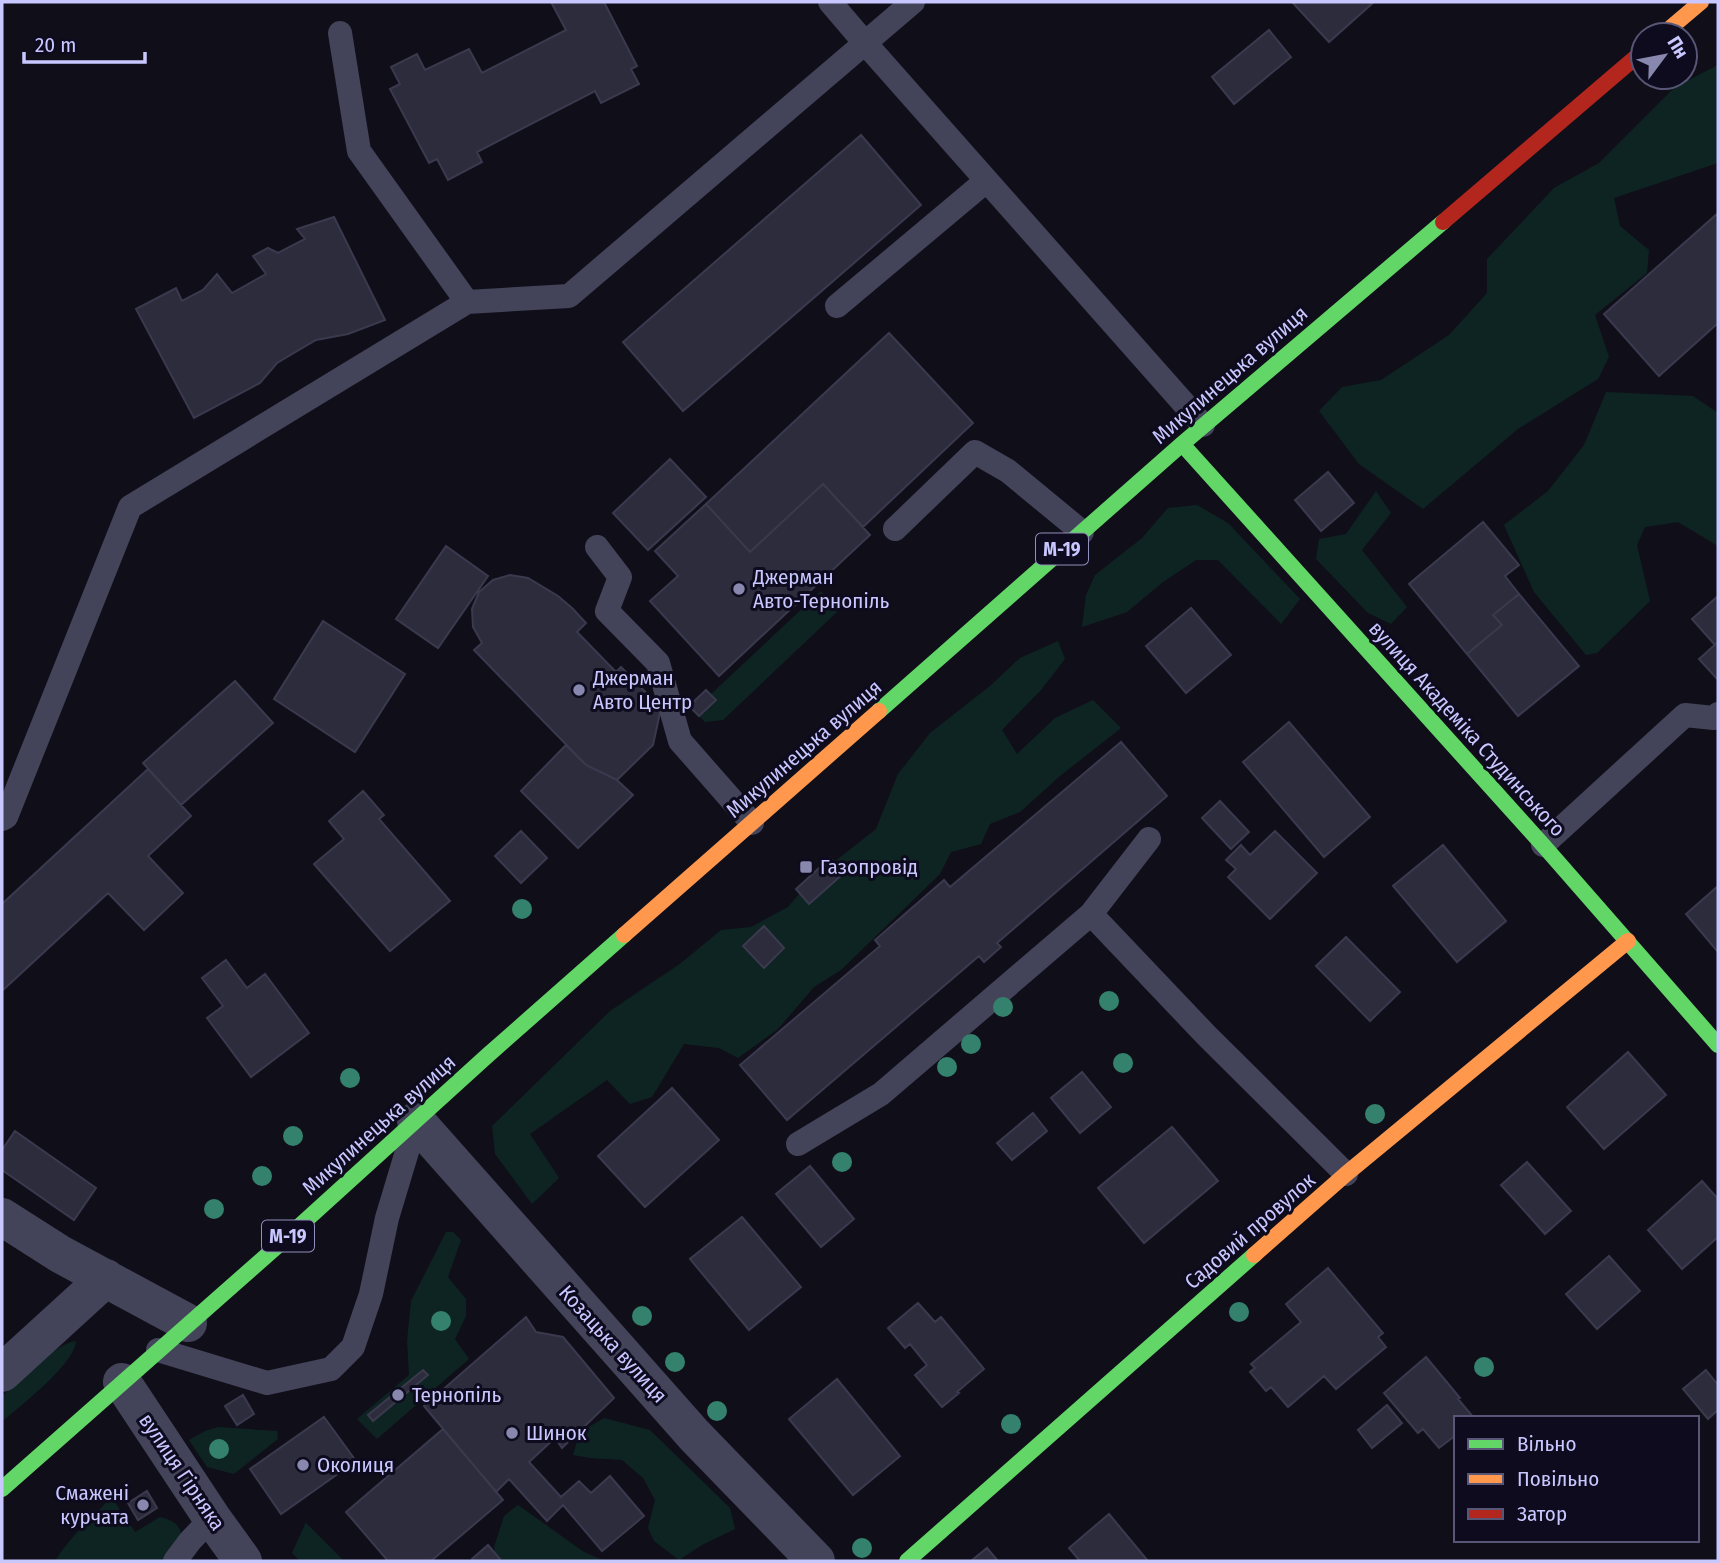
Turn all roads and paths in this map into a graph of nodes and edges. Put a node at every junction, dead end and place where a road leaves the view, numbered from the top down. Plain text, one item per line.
1 (830, 2) edge
2 (913, 2) edge
3 (1701, 2) edge
4 (1679, 21) edge
5 (340, 33) dead end
6 (865, 43) junction
7 (1629, 63) edge
8 (986, 181) junction
9 (467, 302) junction
10 (837, 306) dead end
11 (1203, 425) junction
12 (1182, 444) junction
13 (895, 529) dead end
14 (1082, 532) junction
15 (597, 547) dead end
16 (1718, 714) edge
17 (2, 819) edge
18 (752, 823) junction
19 (1149, 839) dead end
20 (1543, 845) junction
21 (1091, 914) junction
22 (1628, 941) junction
23 (1718, 1045) edge
24 (416, 1121) junction
25 (798, 1144) dead end
26 (1346, 1174) junction
27 (2, 1217) edge
28 (106, 1278) junction
29 (188, 1323) junction
30 (158, 1350) junction
31 (2, 1373) edge
32 (122, 1382) junction
33 (2, 1489) edge
34 (212, 1518) junction
35 (176, 1561) edge
36 (243, 1561) edge
37 (816, 1561) edge
38 (907, 1561) edge

1 - 6 lane
2 - 6 lane
3 - 4 main road
5 - 9 lane
6 - 8 lane
6 - 9 lane
7 - 11 main road, Микулинецька вулиця / М-19
8 - 10 lane
8 - 11 lane
9 - 17 lane
11 - 12 main road, Микулинецька вулиця / М-19
12 - 14 main road, Микулинецька вулиця / М-19
12 - 20 main road, вулиця Академіка Студинського
13 - 14 lane
14 - 18 main road, Микулинецька вулиця / М-19
15 - 18 lane
16 - 20 lane
18 - 24 main road, Микулинецька вулиця / М-19
19 - 21 lane
20 - 22 main road, вулиця Академіка Студинського
21 - 25 lane
21 - 26 lane
22 - 23 main road, вулиця Академіка Студинського
22 - 26 main road, Садовий провулок
24 - 29 main road, Микулинецька вулиця / М-19
24 - 30 lane
24 - 37 street, Козацька вулиця
26 - 38 main road, Садовий провулок
27 - 28 street
28 - 29 street
28 - 31 street
29 - 30 main road, Микулинецька вулиця / М-19
30 - 32 main road, Микулинецька вулиця / М-19
32 - 33 main road, Микулинецька вулиця / М-19
32 - 34 street, вулиця Гірняка
34 - 35 lane
34 - 36 street, вулиця Гірняка

